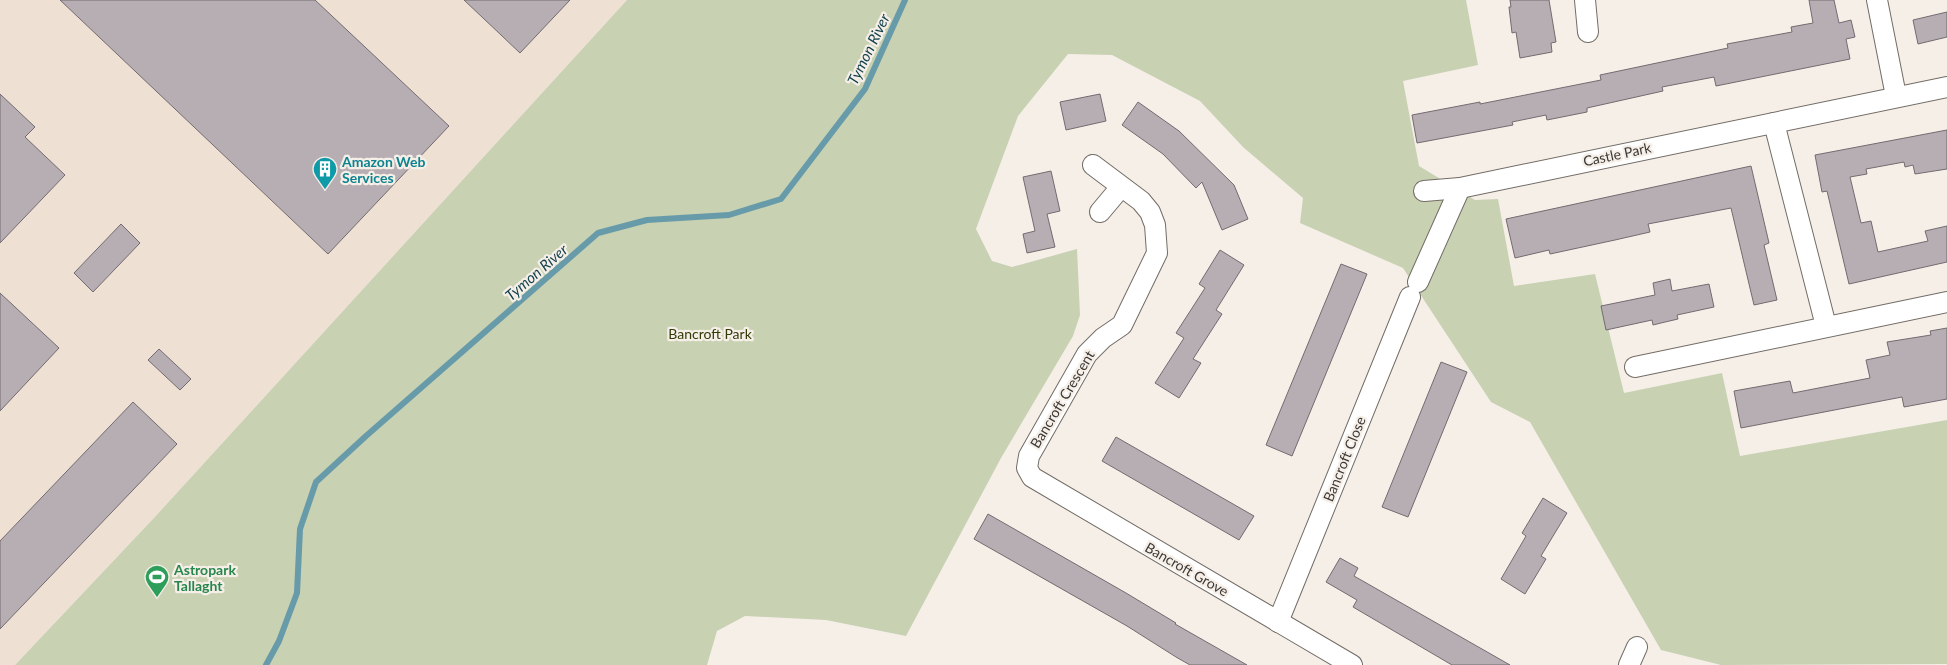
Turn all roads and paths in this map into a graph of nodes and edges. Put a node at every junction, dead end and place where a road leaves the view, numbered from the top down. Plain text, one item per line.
1 (1585, 0) edge
2 (1877, 0) edge
3 (1588, 32) dead end
4 (1947, 87) edge
5 (1896, 96) junction
6 (1774, 123) junction
7 (1093, 164) dead end
8 (1121, 187) junction
9 (1460, 188) junction
10 (1424, 191) dead end
11 (1100, 212) dead end
12 (1947, 302) edge
13 (1826, 326) junction
14 (1635, 367) dead end
15 (1027, 468) joint
16 (1278, 622) junction
17 (1352, 665) edge

1 - 3 street
2 - 5 street
4 - 5 street, Castle Park
5 - 6 street, Castle Park
6 - 9 street, Castle Park
6 - 13 street
7 - 8 street, Bancroft Crescent
8 - 11 street
8 - 15 street, Bancroft Crescent
9 - 10 street, Castle Park
9 - 16 street, Bancroft Close
12 - 13 street
13 - 14 street
15 - 16 street, Bancroft Grove
16 - 17 street, Bancroft Grove

